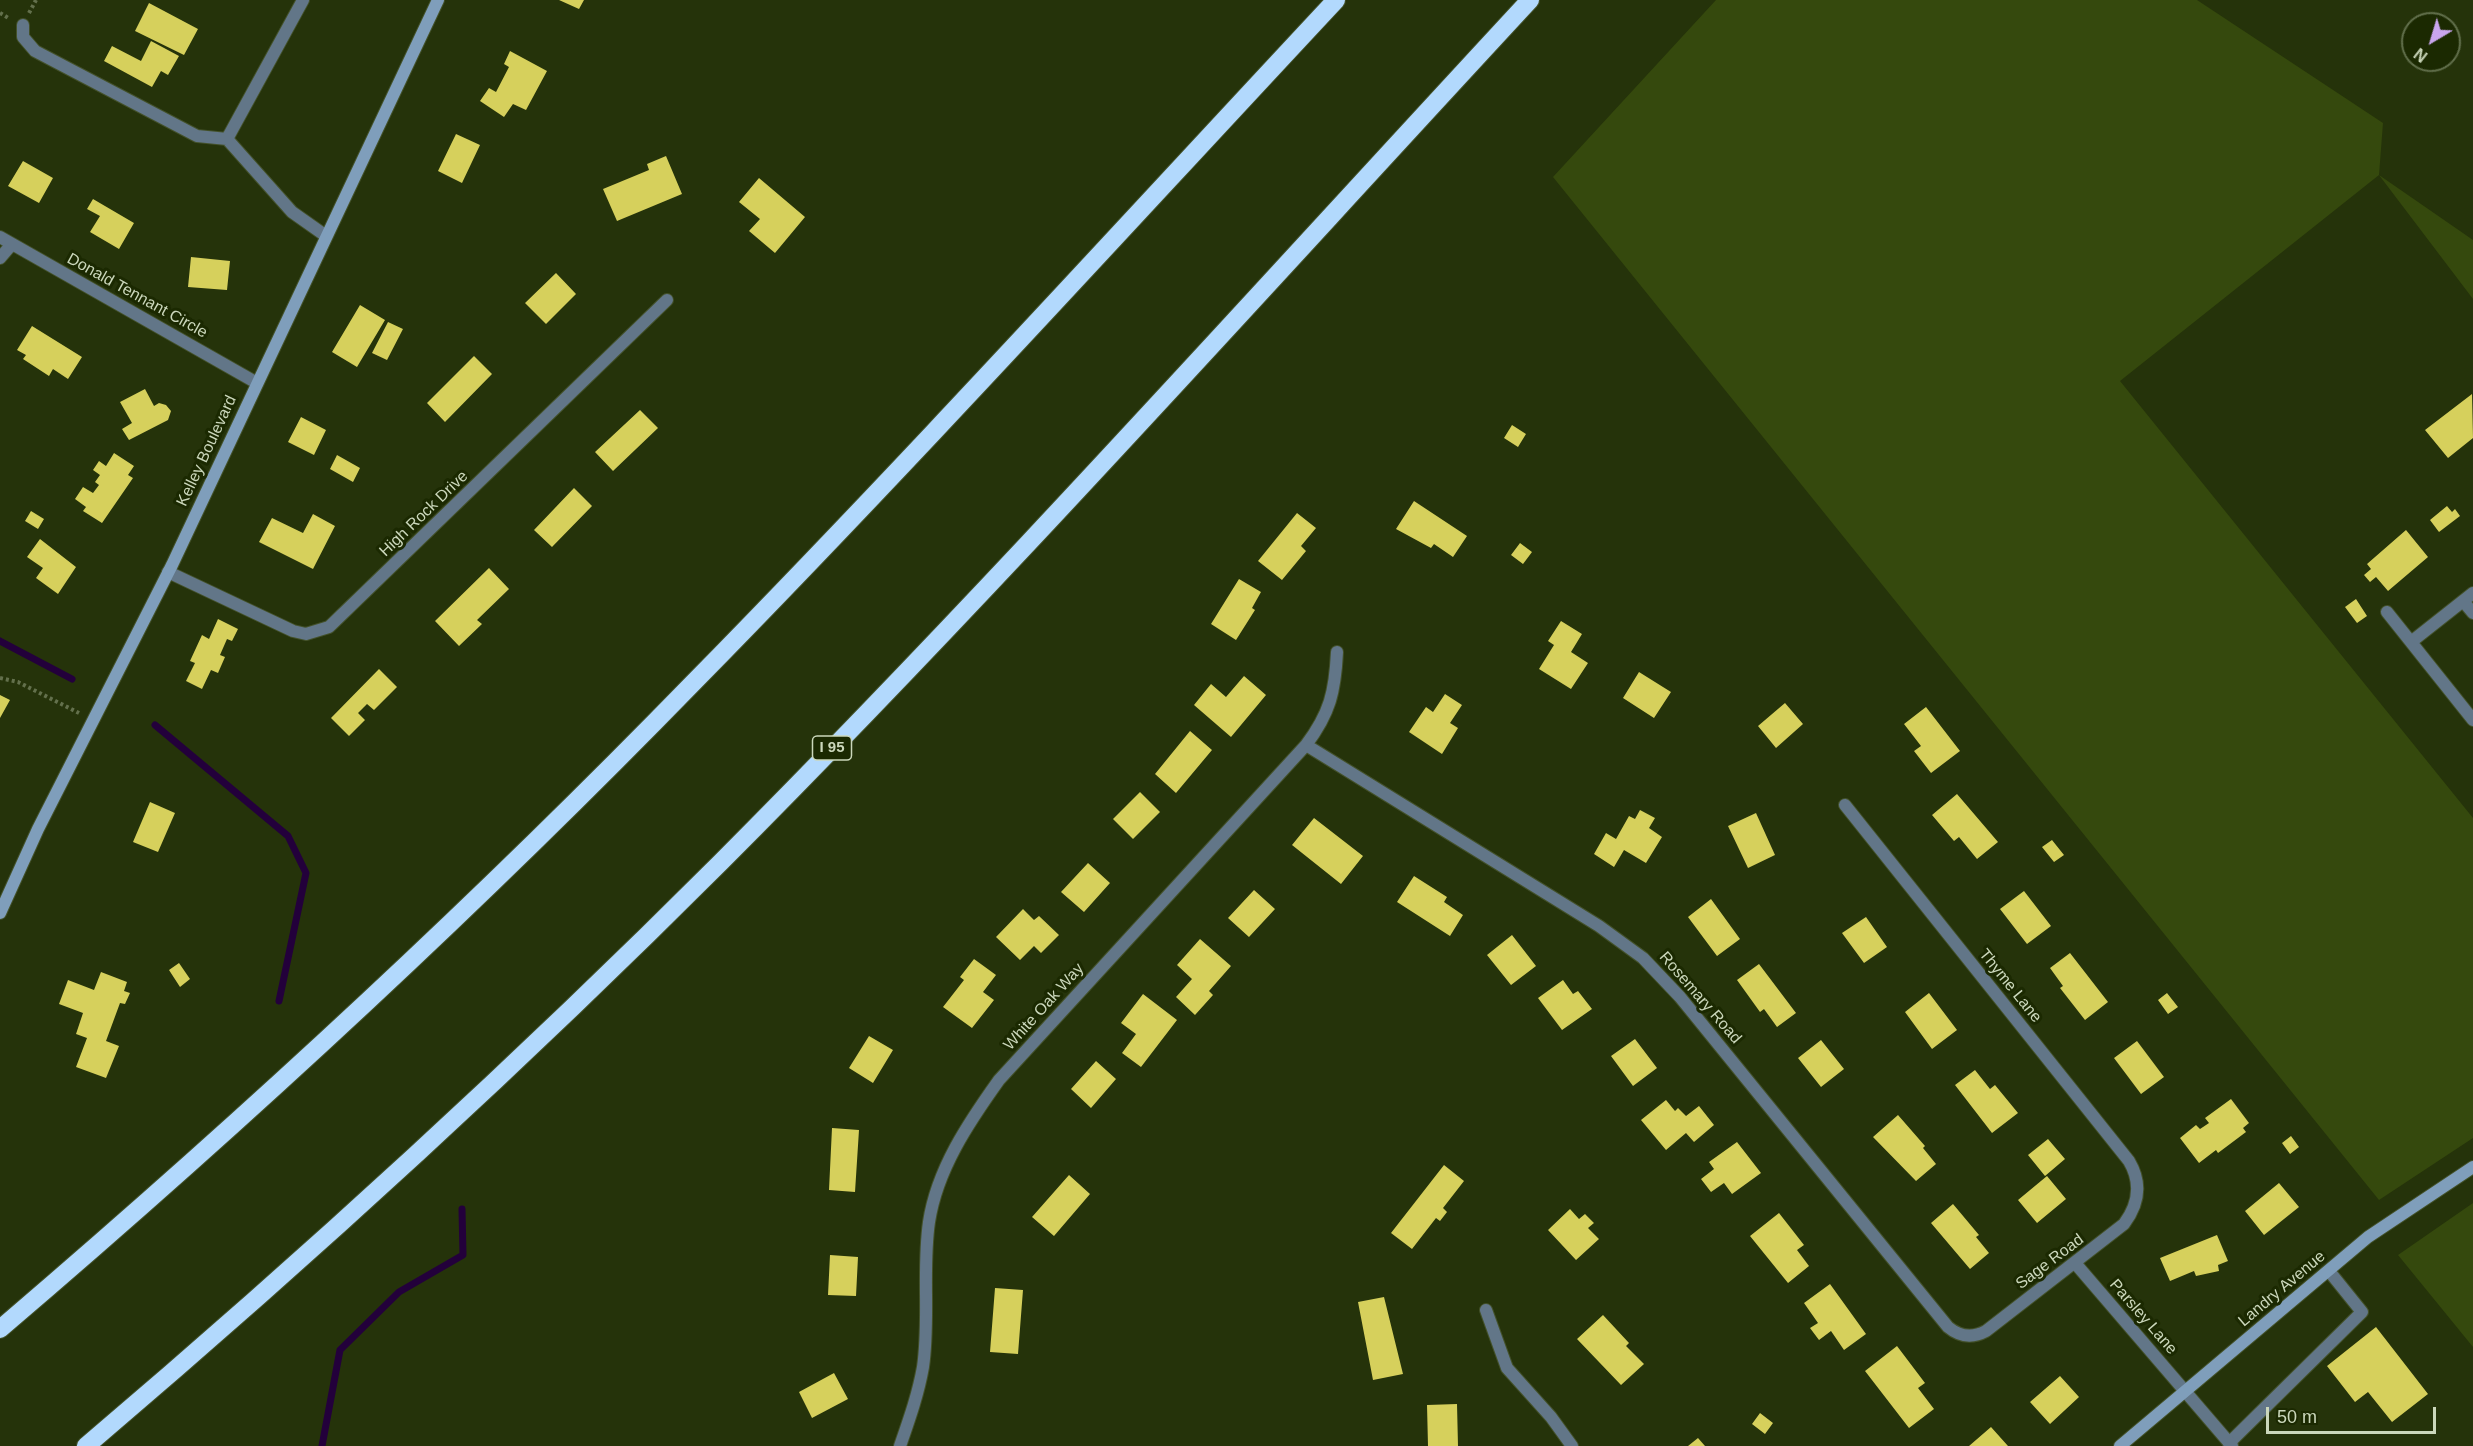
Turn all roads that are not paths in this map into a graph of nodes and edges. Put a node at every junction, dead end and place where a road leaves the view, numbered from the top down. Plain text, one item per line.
1 (303, 0) edge
2 (438, 0) edge
3 (1336, 0) edge
4 (1530, 0) edge
5 (23, 25) dead end
6 (228, 139) junction
7 (326, 236) junction
8 (0, 237) edge
9 (12, 244) junction
10 (0, 258) edge
11 (667, 300) dead end
12 (257, 383) junction
13 (168, 572) junction
14 (2468, 597) edge
15 (2387, 612) dead end
16 (2473, 613) edge
17 (2411, 642) junction
18 (1337, 652) dead end
19 (2473, 720) edge
20 (1306, 745) junction
21 (1845, 805) dead end
22 (0, 913) edge
23 (2473, 1167) edge
24 (2137, 1194) joint
25 (2075, 1263) junction
26 (2329, 1271) junction
27 (1486, 1311) dead end
28 (0, 1329) edge
29 (1964, 1335) joint
30 (2185, 1392) junction
31 (2231, 1444) edge
32 (86, 1446) edge
33 (900, 1446) edge
34 (1572, 1446) edge
35 (2120, 1446) edge

1 - 6 street
2 - 7 main road, Kelley Boulevard
3 - 28 highway
4 - 32 highway, I 95
5 - 6 street
6 - 7 street
7 - 12 main road, Kelley Boulevard
8 - 9 street, Donald Tennant Circle
9 - 10 street
9 - 12 street, Donald Tennant Circle
11 - 13 street, High Rock Drive
12 - 13 main road, Kelley Boulevard
13 - 22 main road, Kelley Boulevard
14 - 16 street
14 - 17 street
15 - 17 street
17 - 19 street
18 - 20 street, White Oak Way
20 - 29 street, Rosemary Road
20 - 33 street, White Oak Way
21 - 24 street, Thyme Lane
23 - 26 main road, Landry Avenue
24 - 25 street, Sage Road
25 - 29 street, Sage Road
25 - 30 street, Parsley Lane
26 - 30 main road, Landry Avenue
26 - 31 street
27 - 34 street
30 - 31 street, Parsley Lane
30 - 35 main road, Landry Avenue

